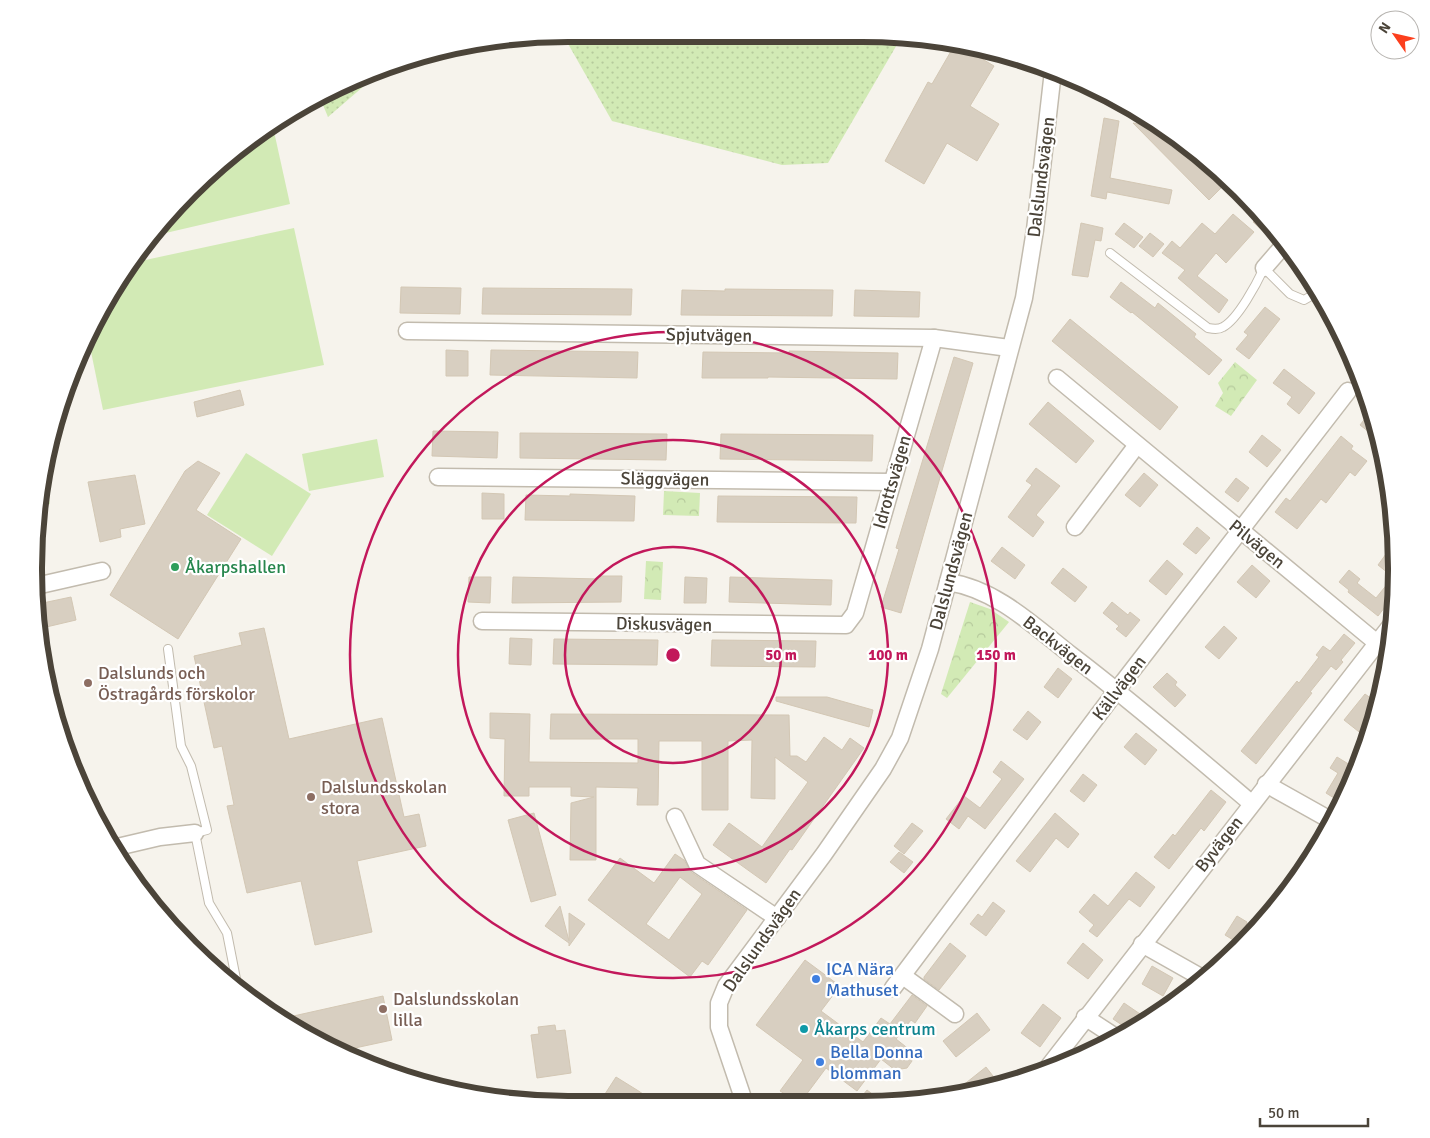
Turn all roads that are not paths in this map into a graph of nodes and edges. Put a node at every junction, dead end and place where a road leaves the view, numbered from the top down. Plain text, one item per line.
1 (1052, 79) edge
2 (1280, 250) edge
3 (1110, 253) dead end
4 (1264, 268) junction
5 (1311, 296) edge
6 (407, 331) dead end
7 (934, 338) junction
8 (1009, 348) junction
9 (1057, 378) dead end
10 (1348, 391) dead end
11 (1137, 445) junction
12 (438, 477) dead end
13 (892, 482) junction
14 (1075, 527) dead end
15 (1240, 531) junction
16 (102, 571) dead end
17 (948, 582) junction
18 (43, 584) edge
19 (482, 621) dead end
20 (846, 625) joint
21 (1383, 634) edge
22 (1377, 642) junction
23 (168, 649) dead end
24 (1117, 690) junction
25 (1266, 784) junction
26 (1251, 803) junction
27 (675, 817) dead end
28 (1325, 817) edge
29 (194, 833) junction
30 (121, 846) edge
31 (777, 918) junction
32 (1142, 944) junction
33 (1196, 975) edge
34 (236, 976) edge
35 (955, 1014) dead end
36 (1085, 1017) junction
37 (1109, 1033) edge
38 (1055, 1058) edge
39 (742, 1096) edge

1 - 8 street, Dalslundsvägen
2 - 4 street
3 - 4 lane
4 - 5 lane
6 - 7 street, Spjutvägen
7 - 8 street, Spjutvägen
7 - 13 street, Idrottsvägen
8 - 17 street, Dalslundsvägen
9 - 11 street, Pilvägen
10 - 15 street, Källvägen
11 - 14 street
11 - 15 street, Pilvägen
12 - 13 street, Släggvägen
13 - 20 street, Idrottsvägen
15 - 22 street, Pilvägen
15 - 24 street, Källvägen
16 - 18 street
17 - 24 street, Backvägen
17 - 31 street, Dalslundsvägen
19 - 20 street, Diskusvägen
21 - 22 street, Byvägen
22 - 25 street, Byvägen
23 - 29 lane
24 - 26 street, Backvägen
24 - 35 street, Källvägen
25 - 26 street, Byvägen
25 - 28 street
26 - 32 street, Byvägen
27 - 31 street
29 - 30 street
29 - 34 lane
31 - 39 street, Dalslundsvägen
32 - 33 street
32 - 36 street, Byvägen
36 - 37 street
36 - 38 street, Byvägen

